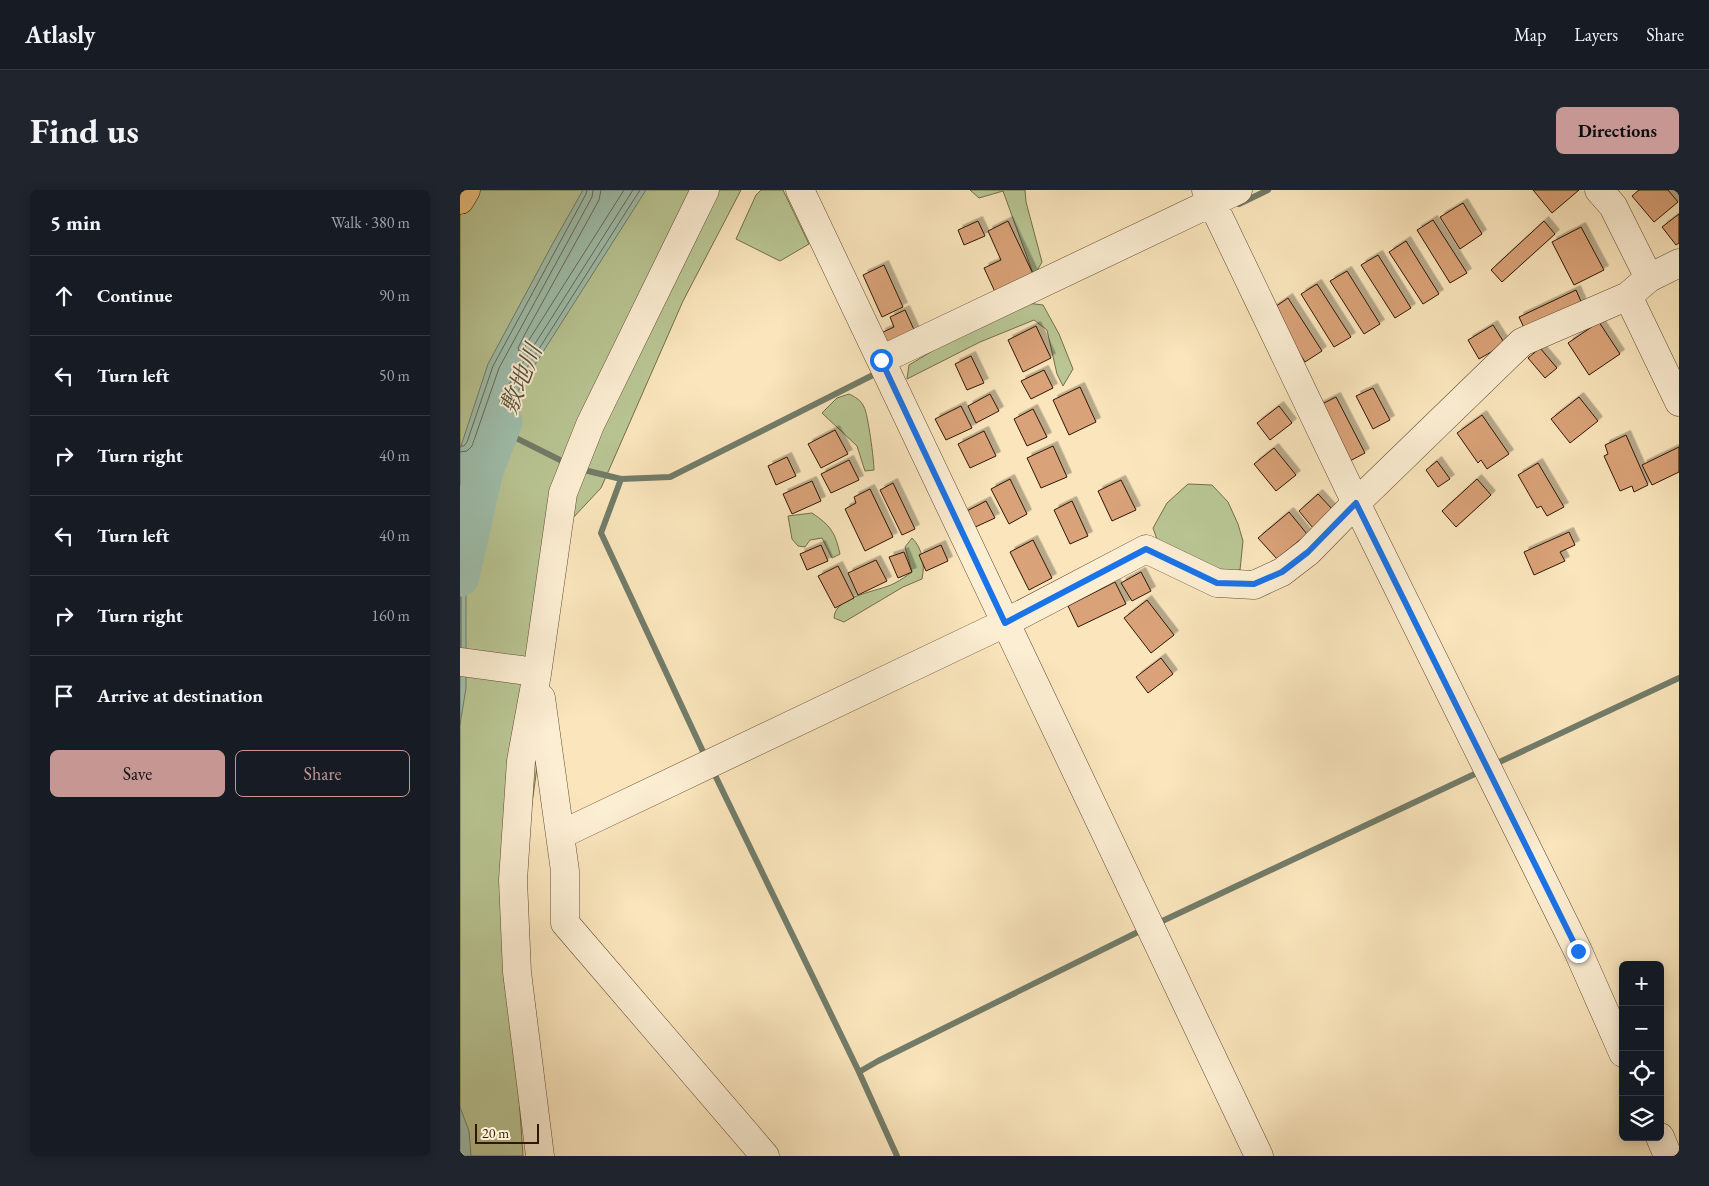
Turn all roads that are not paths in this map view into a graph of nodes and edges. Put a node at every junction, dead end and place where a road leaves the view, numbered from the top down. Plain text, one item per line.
1 (466, 190) edge
2 (705, 190) edge
3 (800, 190) edge
4 (1238, 190) edge
5 (1599, 190) edge
6 (1209, 196) edge
7 (460, 200) edge
8 (1679, 263) edge
9 (1649, 278) junction
10 (1628, 296) junction
11 (881, 360) junction
12 (1679, 402) edge
13 (1356, 503) junction
14 (1005, 623) junction
15 (460, 662) edge
16 (529, 672) junction
17 (560, 835) junction
18 (1622, 1051) edge
19 (1662, 1141) edge
20 (540, 1156) edge
21 (765, 1156) edge
22 (1259, 1156) edge
23 (1668, 1156) edge

1 - 7 main road
2 - 16 street
3 - 11 street
4 - 6 street
5 - 9 street
6 - 11 street
6 - 13 street
8 - 9 street
9 - 10 street
10 - 12 street
10 - 13 street
11 - 14 street
13 - 14 street
13 - 18 street
14 - 17 street
14 - 22 street
15 - 16 street
16 - 17 street
16 - 20 street
17 - 21 street
19 - 23 street

